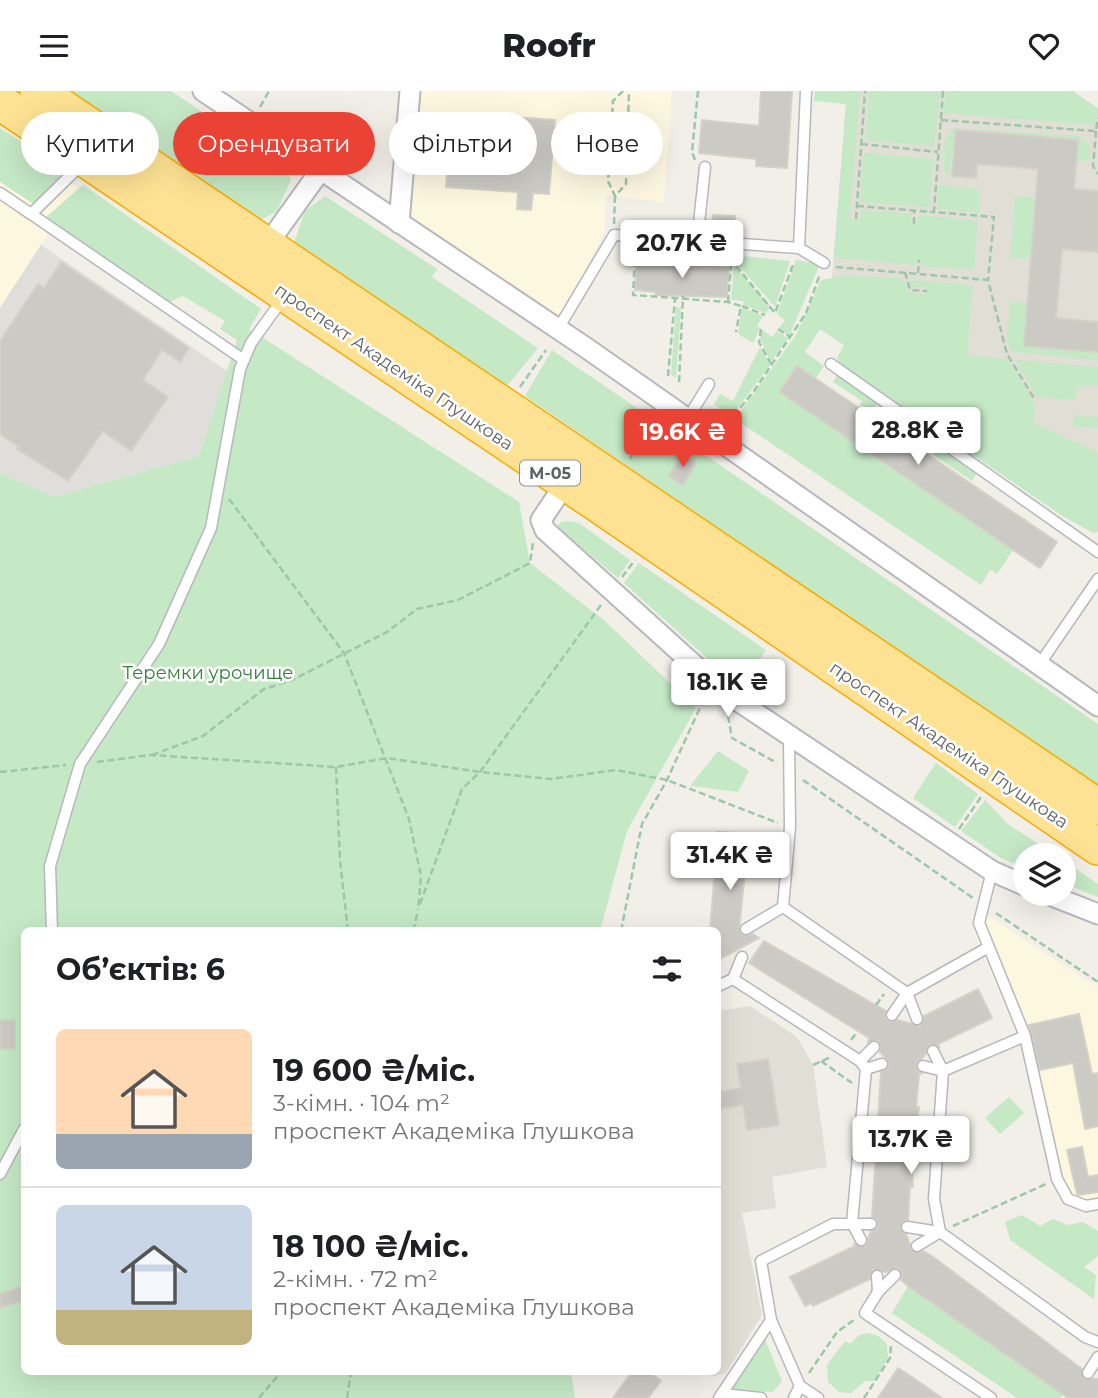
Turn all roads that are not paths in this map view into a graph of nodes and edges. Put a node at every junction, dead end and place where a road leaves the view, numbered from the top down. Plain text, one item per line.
1 (38, 91) edge
2 (203, 91) edge
3 (410, 91) edge
4 (806, 91) edge
5 (0, 102) edge
6 (234, 112) edge
7 (21, 116) edge
8 (705, 167) dead end
9 (70, 175) edge
10 (110, 175) edge
11 (317, 175) edge
12 (326, 175) edge
13 (0, 193) edge
14 (31, 214) junction
15 (399, 223) junction
16 (697, 242) junction
17 (267, 245) junction
18 (797, 253) junction
19 (824, 263) road end
20 (286, 293) junction
21 (558, 329) junction
22 (244, 359) junction
23 (831, 364) dead end
24 (709, 384) dead end
25 (688, 418) junction
26 (565, 484) junction
27 (1098, 552) edge
28 (1098, 579) edge
29 (1039, 665) junction
30 (1098, 706) edge
31 (789, 737) junction
32 (1098, 807) edge
33 (1098, 847) edge
34 (992, 871) junction
35 (1013, 880) edge
36 (1076, 905) edge
37 (783, 907) junction
38 (1098, 914) edge
39 (52, 927) edge
40 (746, 929) dead end
41 (987, 948) junction
42 (742, 957) dead end
43 (733, 979) junction
44 (721, 985) edge
45 (907, 993) junction
46 (892, 1015) dead end
47 (917, 1019) dead end
48 (1025, 1036) junction
49 (874, 1047) dead end
50 (933, 1051) dead end
51 (882, 1064) dead end
52 (863, 1065) junction
53 (923, 1066) dead end
54 (943, 1071) junction
55 (21, 1135) edge
56 (0, 1174) edge
57 (1098, 1204) edge
58 (852, 1223) junction
59 (871, 1224) dead end
60 (907, 1227) dead end
61 (940, 1231) junction
62 (861, 1240) dead end
63 (917, 1246) dead end
64 (895, 1275) dead end
65 (877, 1276) dead end
66 (878, 1292) junction
67 (771, 1320) junction
68 (1098, 1342) edge
69 (1098, 1357) edge
70 (1088, 1373) dead end
71 (800, 1386) junction
72 (721, 1396) edge
73 (761, 1398) edge
74 (794, 1398) edge
75 (818, 1398) edge
76 (991, 1398) edge

1 - 17 highway, проспект Академіка Глушкова / М-05
2 - 6 street
3 - 15 street
4 - 18 lane
5 - 7 highway, проспект Академіка Глушкова / М-05
8 - 16 lane
9 - 14 lane
10 - 20 highway, проспект Академіка Глушкова / М-05
11 - 17 street
12 - 15 street
13 - 14 lane
14 - 22 lane
15 - 21 street
16 - 18 lane
16 - 21 lane
17 - 32 highway, проспект Академіка Глушкова / М-05
18 - 19 lane
20 - 22 lane
20 - 26 highway, проспект Академіка Глушкова / М-05
21 - 25 street
22 - 39 lane
23 - 27 lane
24 - 25 lane
25 - 29 street
26 - 31 street
26 - 33 highway, проспект Академіка Глушкова / М-05
28 - 29 lane
29 - 30 street
31 - 34 street
31 - 37 lane
34 - 35 street
34 - 41 lane
36 - 38 street
37 - 40 lane
37 - 45 lane
41 - 45 lane
41 - 48 lane
42 - 43 lane
43 - 44 lane
43 - 52 lane
45 - 46 lane
45 - 47 lane
48 - 54 lane
48 - 57 lane
49 - 52 lane
50 - 54 lane
51 - 52 lane
52 - 58 lane
53 - 54 lane
54 - 61 lane
55 - 56 lane
58 - 59 lane
58 - 62 lane
58 - 67 lane
60 - 61 lane
61 - 63 lane
61 - 68 lane
64 - 66 lane
65 - 66 lane
66 - 76 lane
67 - 71 lane
67 - 72 lane
69 - 70 lane
71 - 74 lane
71 - 75 lane
72 - 73 lane

